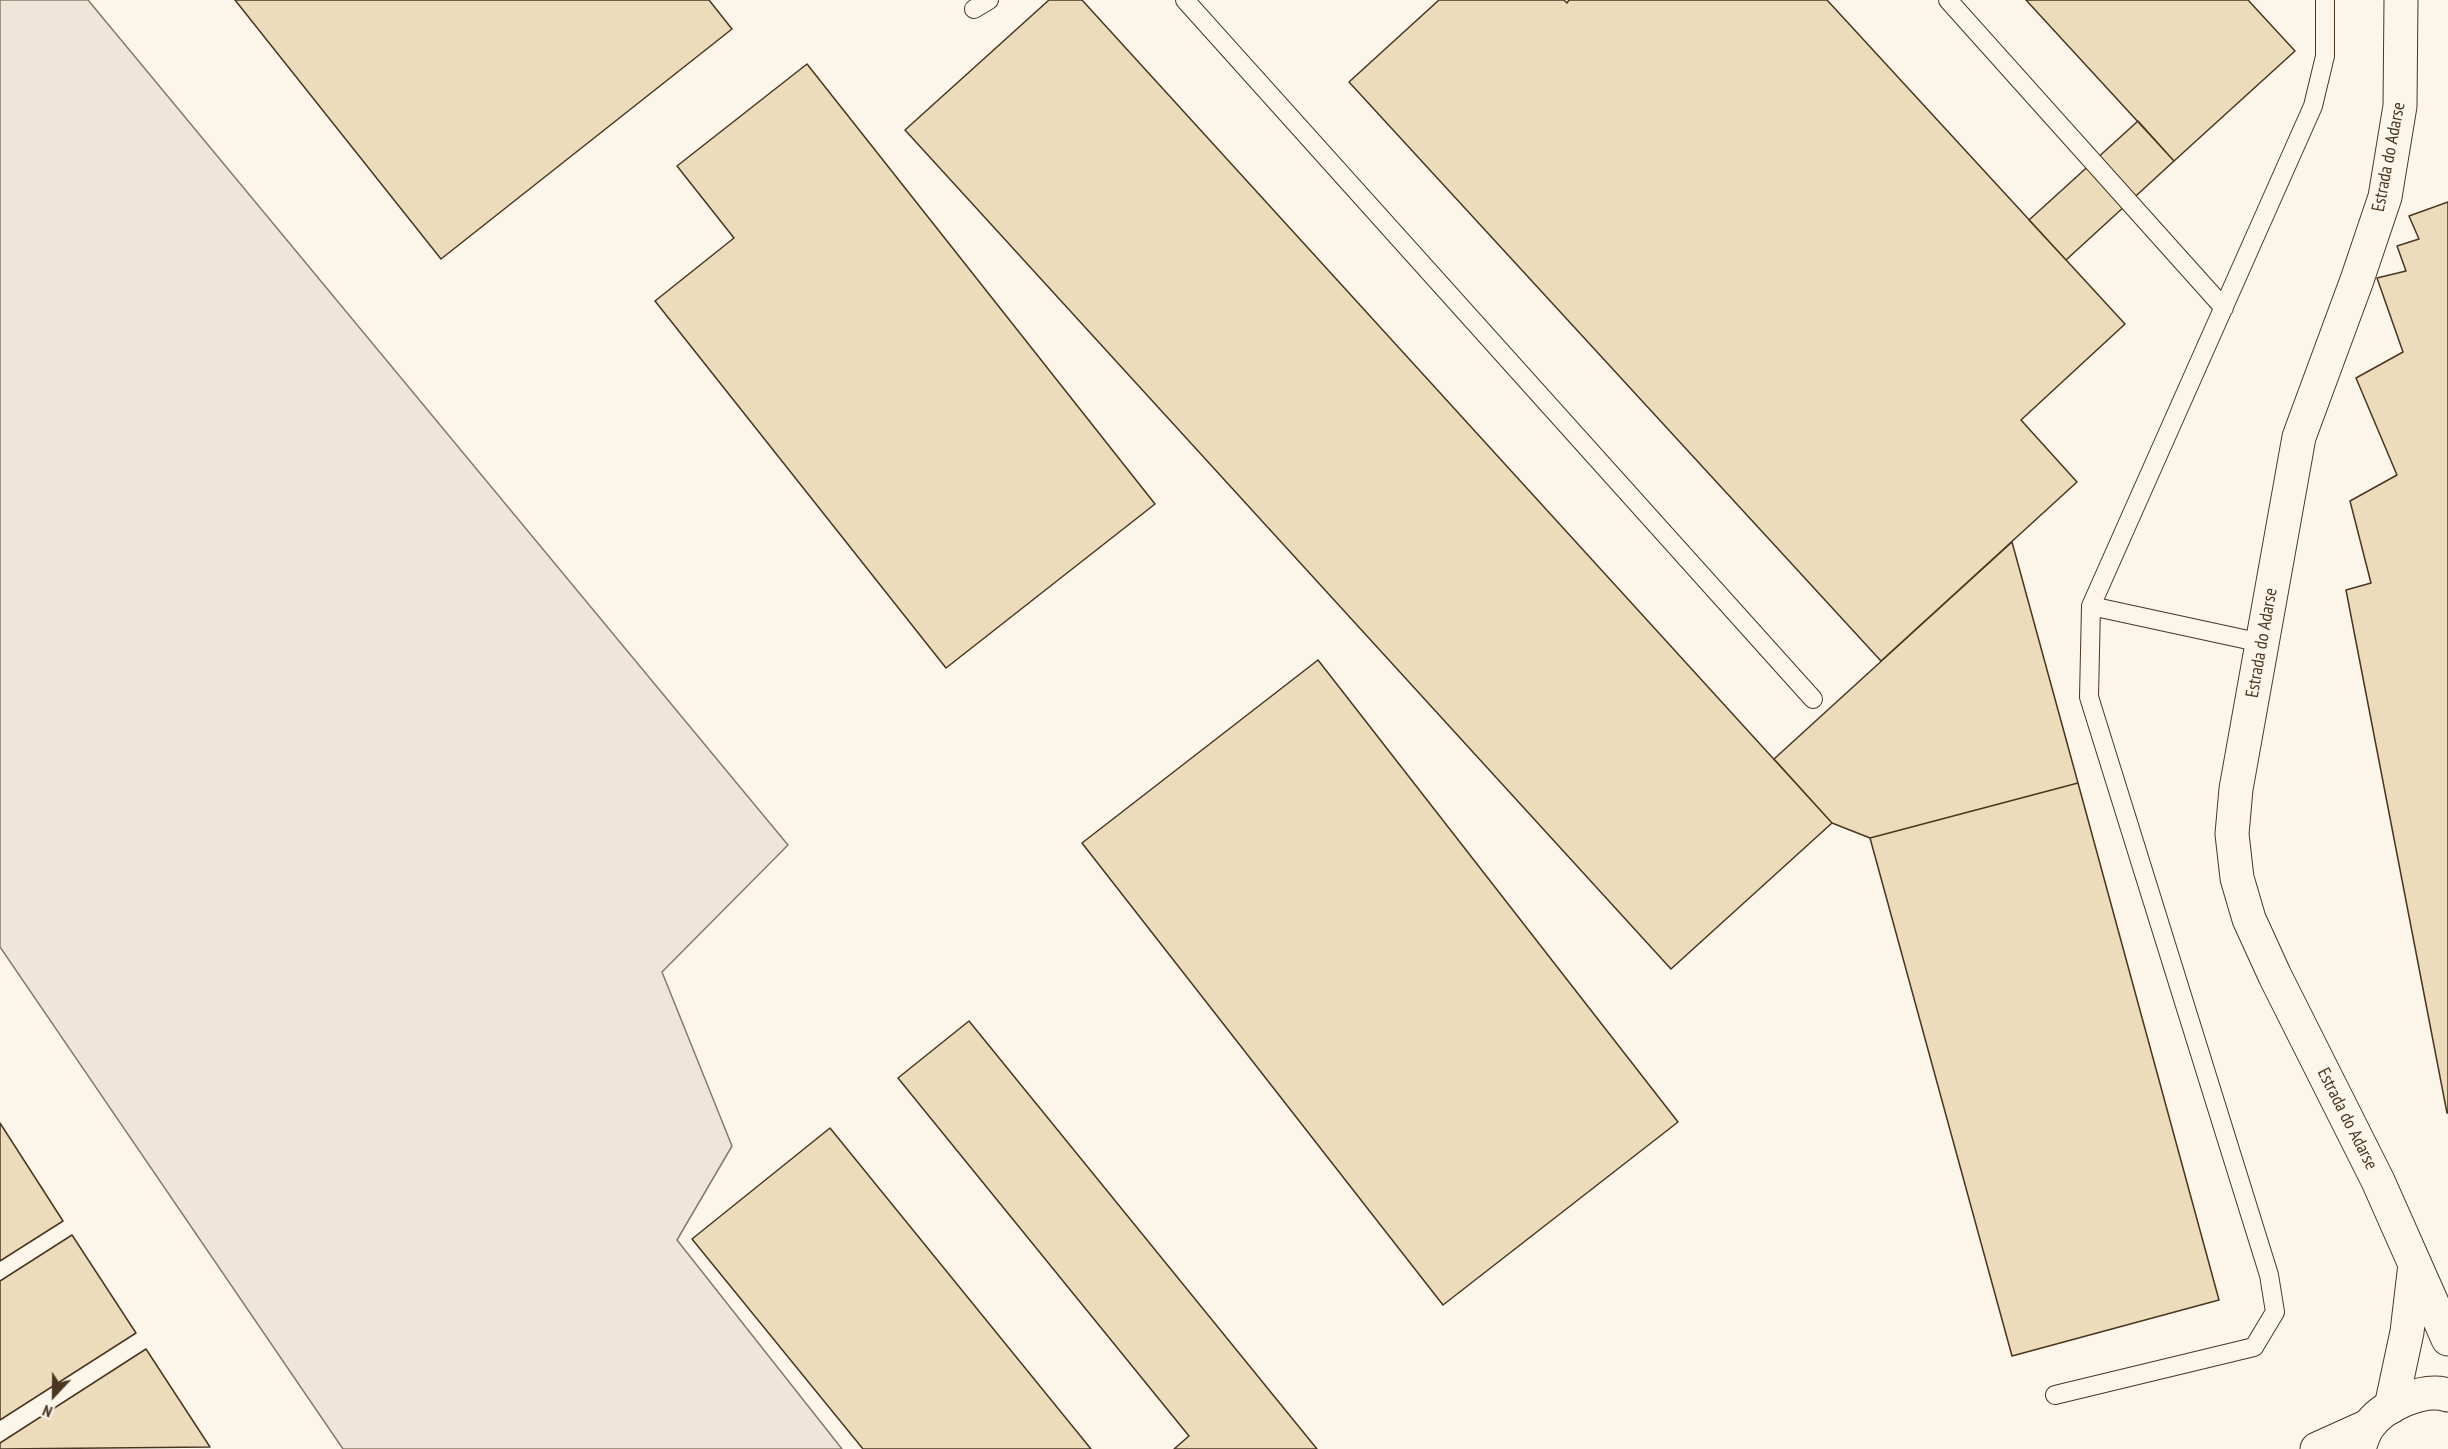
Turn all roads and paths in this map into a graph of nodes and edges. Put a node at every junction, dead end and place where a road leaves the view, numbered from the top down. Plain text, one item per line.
1 (1185, 0) edge
2 (1948, 0) edge
3 (2325, 0) edge
4 (2401, 0) edge
5 (2224, 308) junction
6 (2091, 606) junction
7 (2262, 643) junction
8 (1813, 699) dead end
9 (2415, 1262) junction
10 (2448, 1339) edge
11 (2055, 1395) dead end
12 (2448, 1395) edge
13 (2373, 1427) edge
14 (2317, 1449) edge

1 - 8 lane
2 - 5 lane
3 - 5 lane
4 - 7 street, Estrada do Adarse
5 - 6 lane
6 - 7 lane
6 - 11 lane
7 - 9 street, Estrada do Adarse
9 - 10 street, Estrada do Adarse
9 - 13 street
12 - 13 street
13 - 14 street

